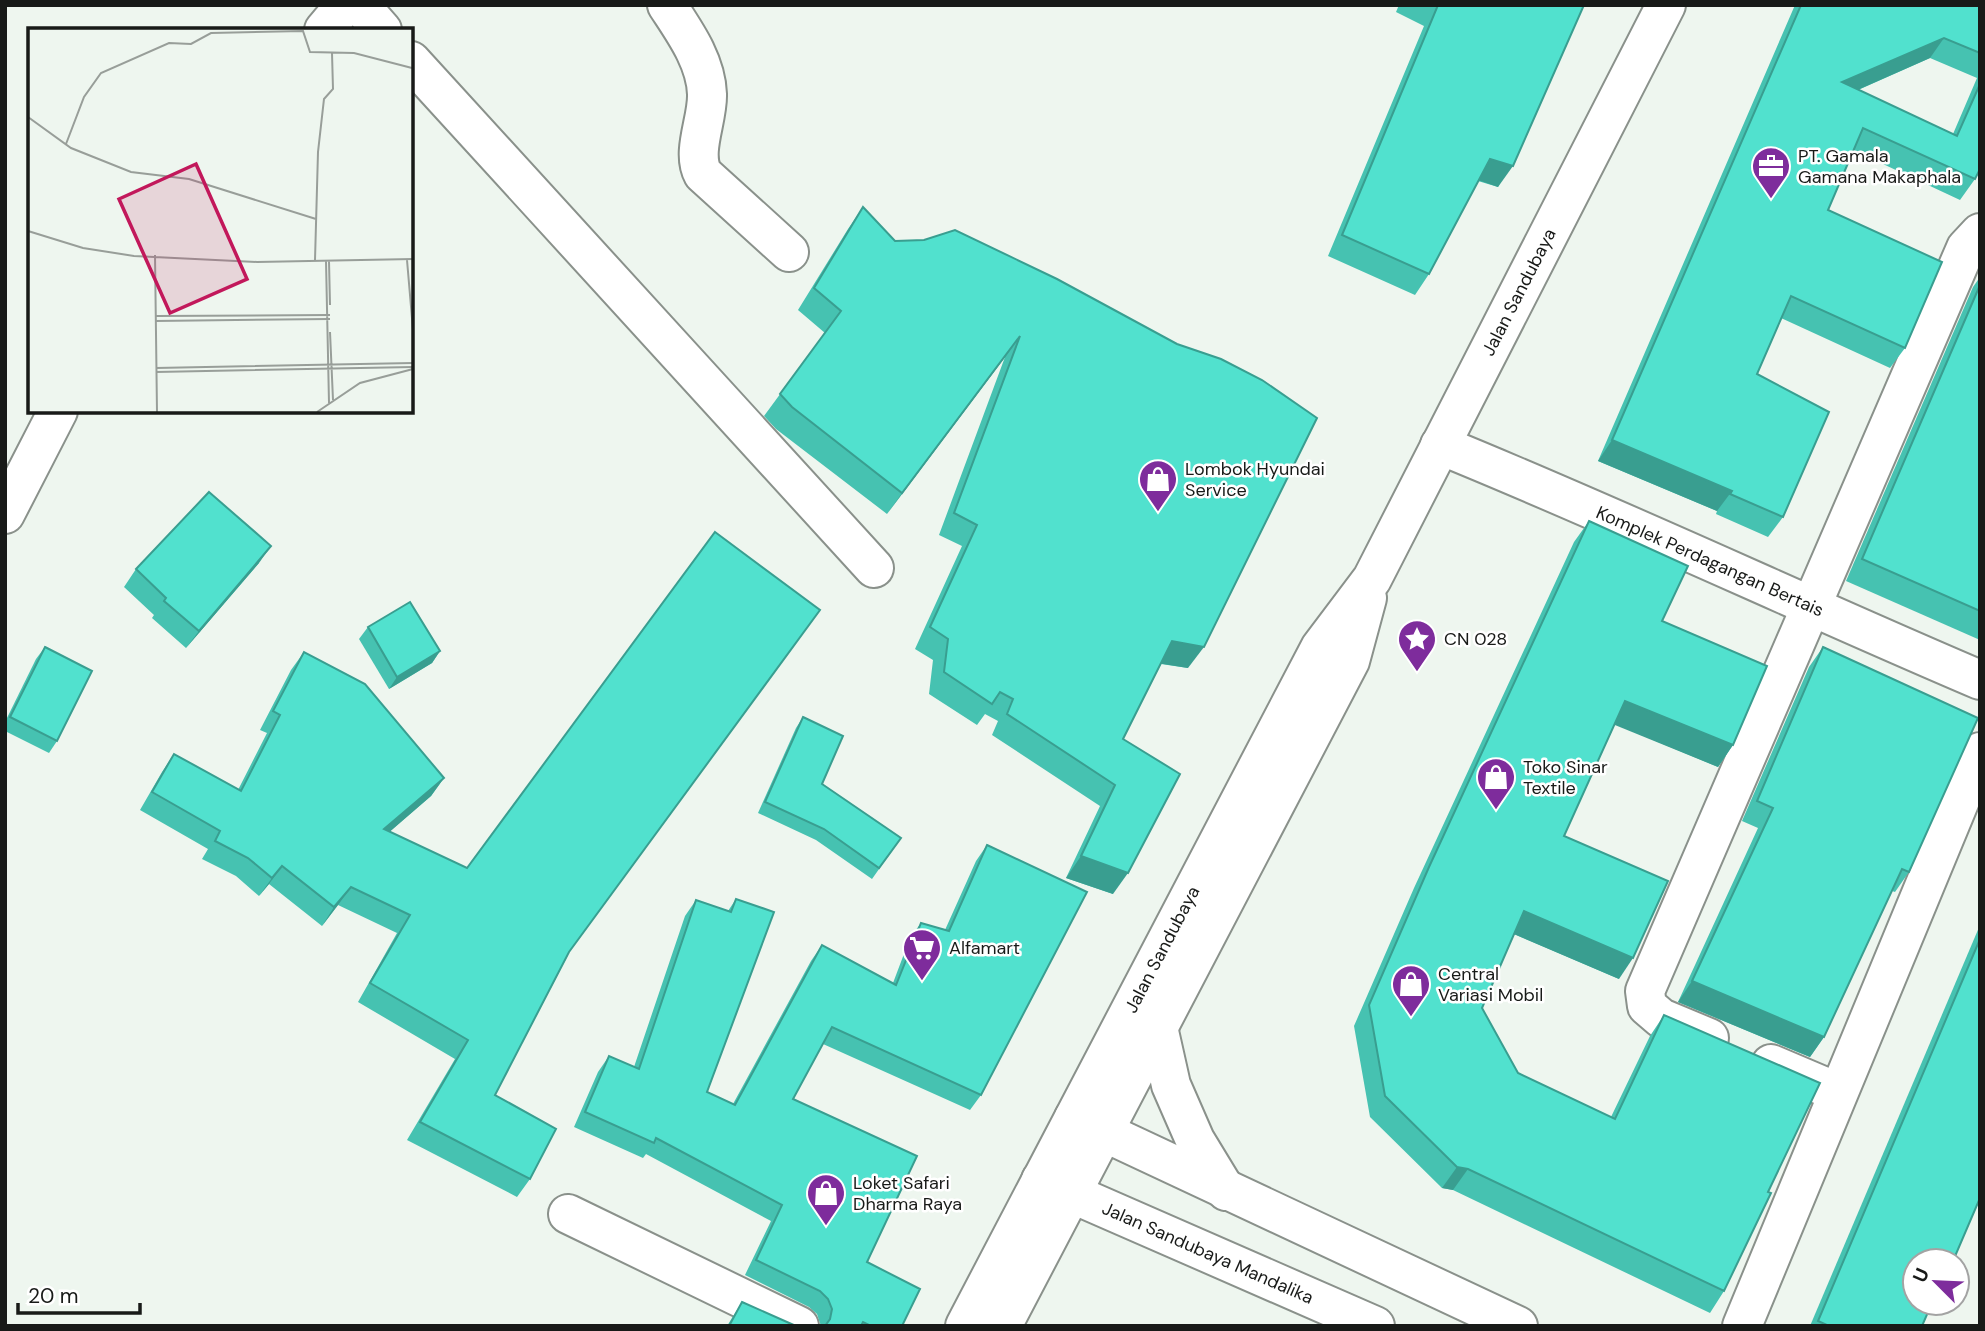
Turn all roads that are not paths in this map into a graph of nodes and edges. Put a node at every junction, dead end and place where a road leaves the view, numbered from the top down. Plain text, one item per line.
1 (345, 5) edge
2 (360, 5) edge
3 (667, 5) edge
4 (1666, 5) edge
5 (326, 28) edge
6 (380, 28) edge
7 (413, 63) edge
8 (1980, 233) edge
9 (789, 251) dead end
10 (57, 413) edge
11 (1440, 444) junction
12 (5, 514) edge
13 (874, 568) dead end
14 (1372, 579) junction
15 (1810, 607) junction
16 (1980, 680) edge
17 (1980, 752) edge
18 (1158, 1027) junction
19 (1837, 1092) junction
20 (1088, 1125) junction
21 (1056, 1186) junction
22 (1226, 1191) junction
23 (568, 1214) dead end
24 (799, 1326) edge
25 (965, 1326) edge
26 (1002, 1326) edge
27 (1375, 1326) edge
28 (1518, 1326) edge
29 (1742, 1326) edge

1 - 5 main road
2 - 6 main road
3 - 9 main road
4 - 11 main road, Jalan Sandubaya
7 - 13 main road
8 - 15 main road
10 - 12 main road
11 - 14 main road, Jalan Sandubaya
11 - 15 main road, Komplek Perdagangan Bertais
14 - 18 main road, Jalan Sandubaya
14 - 20 main road, Jalan Sandubaya
15 - 16 main road, Komplek Perdagangan Bertais
15 - 19 main road
17 - 19 main road
18 - 20 main road, Jalan Sandubaya
18 - 22 main road
19 - 29 main road
20 - 21 main road, Jalan Sandubaya
20 - 22 main road
21 - 25 main road, Jalan Sandubaya
21 - 26 main road, Jalan Sandubaya
21 - 27 main road, Jalan Sandubaya Mandalika
22 - 28 main road
23 - 24 main road

